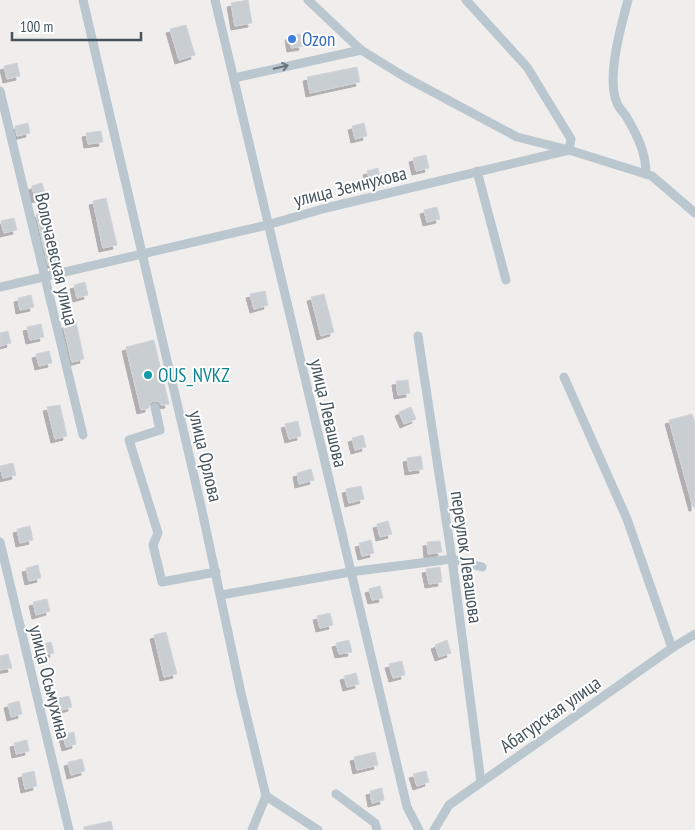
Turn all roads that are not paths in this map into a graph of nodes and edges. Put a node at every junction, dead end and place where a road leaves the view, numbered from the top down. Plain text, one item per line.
1 (83, 0) edge
2 (214, 0) edge
3 (308, 0) edge
4 (466, 0) edge
5 (628, 0) edge
6 (361, 50) junction
7 (234, 78) junction
8 (0, 91) edge
9 (569, 150) junction
10 (477, 171) junction
11 (646, 174) junction
12 (695, 213) edge
13 (268, 225) junction
14 (142, 253) junction
15 (44, 276) junction
16 (506, 280) dead end
17 (0, 287) edge
18 (418, 336) dead end
19 (564, 377) dead end
20 (155, 407) dead end
21 (82, 435) dead end
22 (0, 542) edge
23 (452, 559) junction
24 (482, 567) dead end
25 (216, 572) junction
26 (350, 572) junction
27 (221, 595) junction
28 (695, 634) edge
29 (672, 648) junction
30 (481, 782) junction
31 (336, 794) dead end
32 (266, 796) junction
33 (69, 830) edge
34 (252, 830) edge
35 (318, 830) edge
36 (377, 830) edge
37 (419, 830) edge
38 (434, 830) edge

1 - 14 street, улица Орлова
2 - 7 street, улица Левашова
3 - 6 street
4 - 9 street
5 - 11 street
7 -> 6 street
6 - 9 street
7 - 13 street, улица Левашова
8 - 15 street, Волочаевская улица
9 - 10 street, улица Земнухова
9 - 11 street
10 - 13 street, улица Земнухова
10 - 16 street
11 - 12 street
13 - 14 street, улица Земнухова
13 - 26 street, улица Левашова
14 - 15 street, улица Земнухова
14 - 25 street, улица Орлова
15 - 17 street, улица Земнухова
15 - 21 street, Волочаевская улица
18 - 23 street, переулок Левашова
19 - 29 street
20 - 25 street
22 - 33 street, улица Осьмухина
23 - 24 street
23 - 26 street
23 - 30 street, переулок Левашова
25 - 27 street, улица Орлова
26 - 27 street
26 - 37 street, улица Левашова
27 - 32 street, улица Орлова
28 - 29 street, Абагурская улица
29 - 30 street, Абагурская улица
30 - 38 street, Абагурская улица
31 - 36 street
32 - 34 street
32 - 35 street

